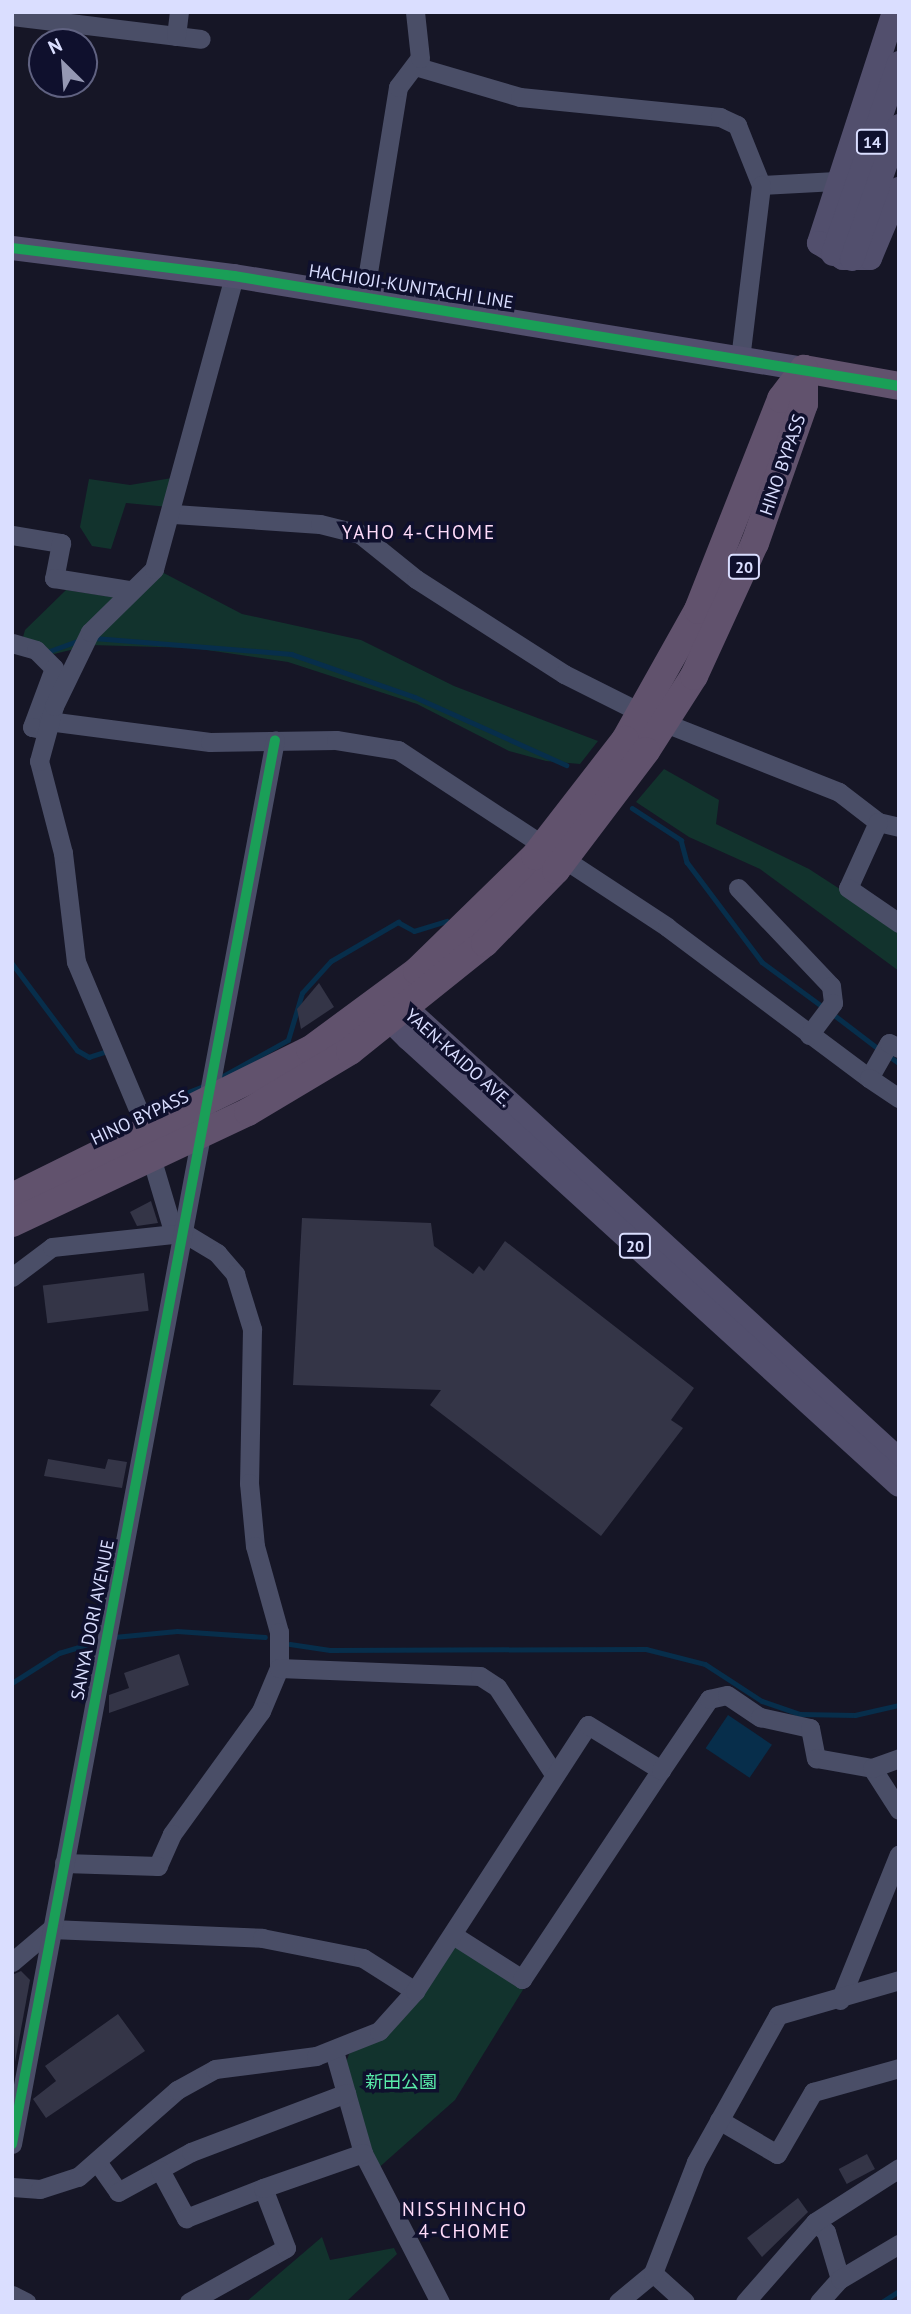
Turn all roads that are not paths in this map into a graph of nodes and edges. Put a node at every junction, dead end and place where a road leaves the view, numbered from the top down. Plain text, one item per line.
1 (179, 12) edge
2 (415, 12) edge
3 (894, 12) edge
4 (12, 16) edge
5 (176, 36) junction
6 (201, 38) dead end
7 (899, 63) edge
8 (418, 67) junction
9 (899, 125) edge
10 (836, 181) junction
11 (761, 185) junction
12 (899, 188) edge
13 (12, 248) edge
14 (843, 257) junction
15 (234, 276) junction
16 (365, 297) junction
17 (740, 359) junction
18 (804, 369) junction
19 (899, 386) edge
20 (174, 514) junction
21 (12, 535) edge
22 (130, 590) junction
23 (12, 643) edge
24 (653, 718) junction
25 (35, 726) edge
26 (275, 740) junction
27 (878, 822) junction
28 (899, 827) edge
29 (738, 887) dead end
30 (899, 923) edge
31 (395, 1010) junction
32 (820, 1021) junction
33 (888, 1051) edge
34 (869, 1078) junction
35 (899, 1098) edge
36 (211, 1104) junction
37 (205, 1133) junction
38 (150, 1145) junction
39 (78, 1193) junction
40 (12, 1197) edge
41 (12, 1223) edge
42 (179, 1233) junction
43 (12, 1246) edge
44 (12, 1277) edge
45 (899, 1460) edge
46 (899, 1485) edge
47 (279, 1668) junction
48 (899, 1758) edge
49 (872, 1768) junction
50 (661, 1770) junction
51 (554, 1773) junction
52 (898, 1807) edge
53 (899, 1854) edge
54 (64, 1864) junction
55 (51, 1928) junction
56 (453, 1935) junction
57 (12, 1962) edge
58 (899, 1980) edge
59 (415, 1992) junction
60 (840, 2000) junction
61 (334, 2052) junction
62 (899, 2068) edge
63 (346, 2093) junction
64 (719, 2120) junction
65 (12, 2144) edge
66 (363, 2153) junction
67 (98, 2163) junction
68 (899, 2168) edge
69 (160, 2170) junction
70 (12, 2188) edge
71 (264, 2188) junction
72 (815, 2222) junction
73 (899, 2244) edge
74 (653, 2273) junction
75 (840, 2279) junction
76 (12, 2295) edge
77 (26, 2302) edge
78 (189, 2302) edge
79 (440, 2302) edge
80 (618, 2302) edge
81 (685, 2302) edge
82 (745, 2302) edge
83 (819, 2302) edge

1 - 5 street
2 - 8 street
3 - 10 main road
4 - 5 street
5 - 6 street
7 - 14 main road, 14
8 - 11 street
8 - 16 street
9 - 14 main road, 14
10 - 11 street
10 - 14 main road
11 - 17 street
12 - 14 main road
13 - 15 main road, HACHIOJI-KUNITACHI LINE
15 - 16 main road, HACHIOJI-KUNITACHI LINE
15 - 20 street
16 - 17 main road, HACHIOJI-KUNITACHI LINE
17 - 18 main road, HACHIOJI-KUNITACHI LINE
18 - 19 highway
18 - 24 highway, HINO BYPASS / 20
20 - 22 street
20 - 24 street
21 - 22 street
22 - 25 street
23 - 25 street
24 - 27 street
24 - 31 highway, HINO BYPASS / 20, bridge
25 - 26 street
25 - 38 street
26 - 32 street
26 - 36 street, SANYA DORI AVENUE
27 - 28 street
27 - 30 street
29 - 32 street
31 - 36 highway, HINO BYPASS / 20
31 - 37 highway, HINO BYPASS / 20
31 - 45 main road, YAEN-KAIDO AVE. / 20
31 - 46 main road, YAEN-KAIDO AVE. / 20
32 - 34 street
33 - 34 street
34 - 35 street
36 - 37 street, SANYA DORI AVENUE
36 - 38 highway, HINO BYPASS / 20
37 - 38 highway, HINO BYPASS / 20
37 - 42 street, SANYA DORI AVENUE
38 - 39 highway, HINO BYPASS / 20
38 - 40 highway, HINO BYPASS / 20
38 - 42 street
39 - 41 highway, HINO BYPASS / 20
39 - 43 highway
42 - 44 street
42 - 47 street
42 - 54 street, SANYA DORI AVENUE
47 - 51 street
47 - 54 street
48 - 49 street
49 - 50 street
49 - 52 street
50 - 51 street
50 - 56 street
51 - 56 street
53 - 60 street
54 - 55 street, SANYA DORI AVENUE
55 - 57 street
55 - 59 street
55 - 65 street, SANYA DORI AVENUE
56 - 59 street
58 - 60 street
59 - 61 street
60 - 64 street
61 - 63 street
61 - 67 street
62 - 64 street
63 - 66 street
63 - 69 street
64 - 74 street
66 - 71 street
66 - 79 street
67 - 69 street
67 - 70 street
68 - 72 street
69 - 71 street
71 - 78 street
72 - 75 street
72 - 82 street
73 - 75 street
74 - 80 street
74 - 81 street
75 - 83 street
76 - 77 street

